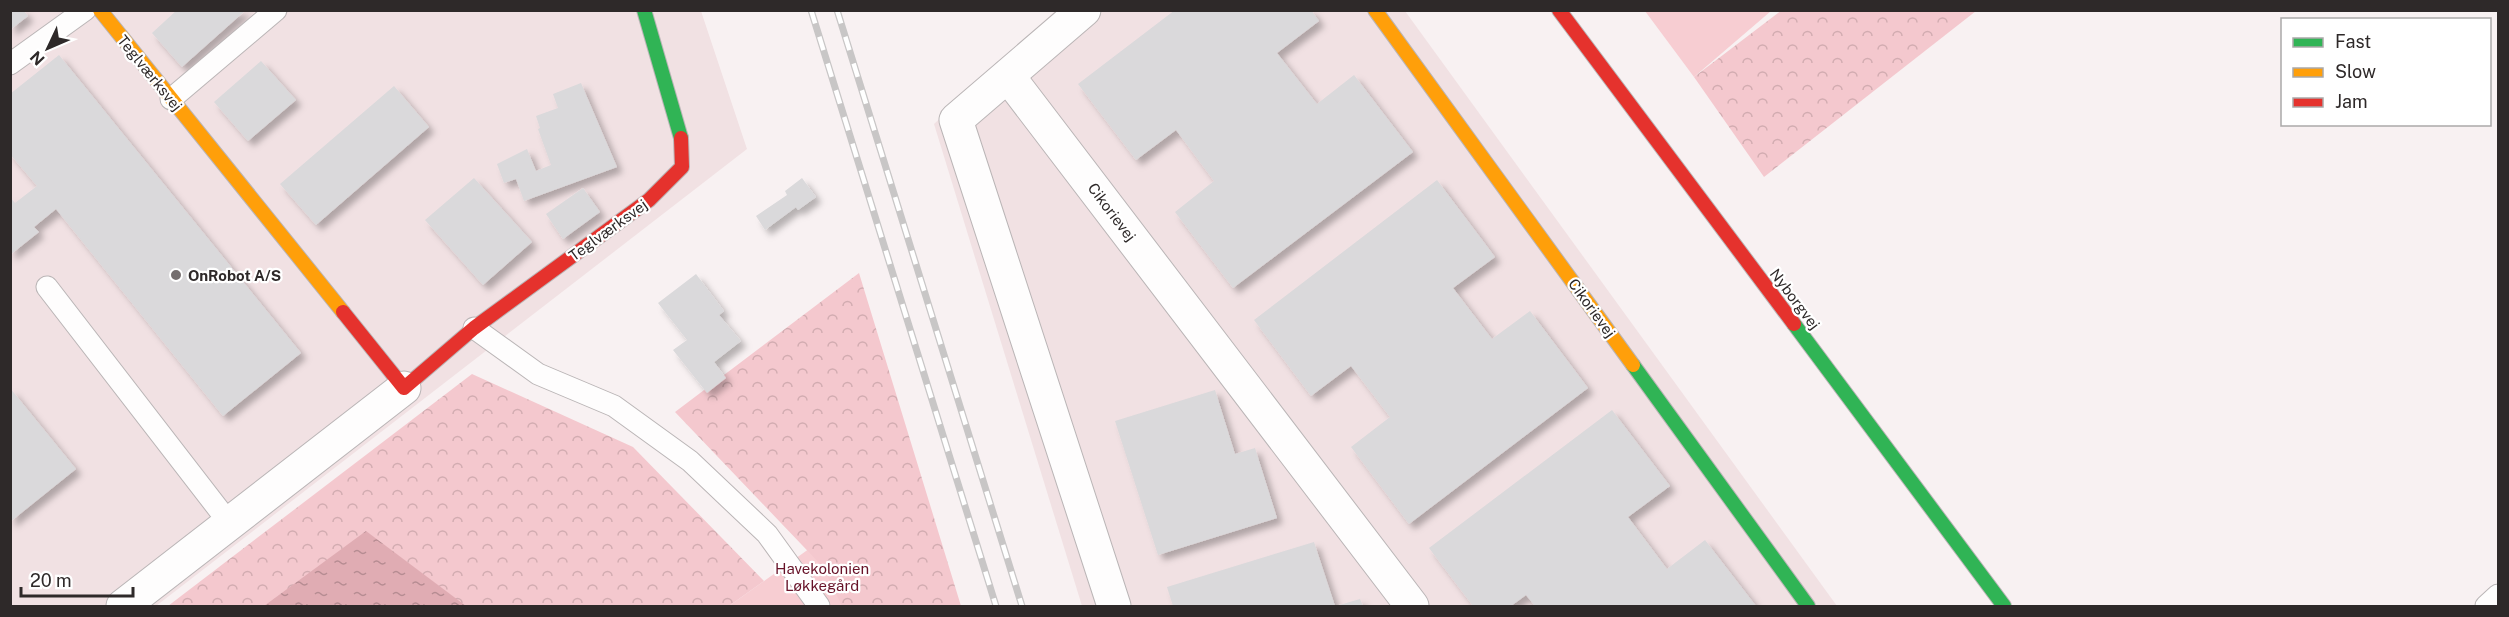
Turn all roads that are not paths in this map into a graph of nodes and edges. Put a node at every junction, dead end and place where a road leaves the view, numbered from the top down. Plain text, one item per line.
1 (85, 10) edge
2 (100, 10) edge
3 (276, 10) edge
4 (644, 10) edge
5 (1084, 10) edge
6 (1375, 10) edge
7 (1559, 10) edge
8 (10, 64) edge
9 (1008, 76) junction
10 (171, 99) junction
11 (47, 287) dead end
12 (474, 328) junction
13 (404, 388) junction
14 (230, 524) junction
15 (2499, 595) edge
16 (123, 606) edge
17 (819, 606) edge
18 (1114, 606) edge
19 (1412, 606) edge
20 (1808, 606) edge
21 (2004, 606) edge
22 (2486, 606) edge

1 - 8 lane
2 - 10 street, Teglværksvej
3 - 10 lane
4 - 12 street, Teglværksvej
5 - 9 street
6 - 20 street, Cikorievej
7 - 21 street, Nyborgvej
9 - 18 street
9 - 19 street, Cikorievej
10 - 13 street, Teglværksvej
11 - 14 lane
12 - 13 street, Teglværksvej
12 - 17 lane
13 - 14 street, Teglværksvej
14 - 16 street, Teglværksvej
15 - 22 lane

